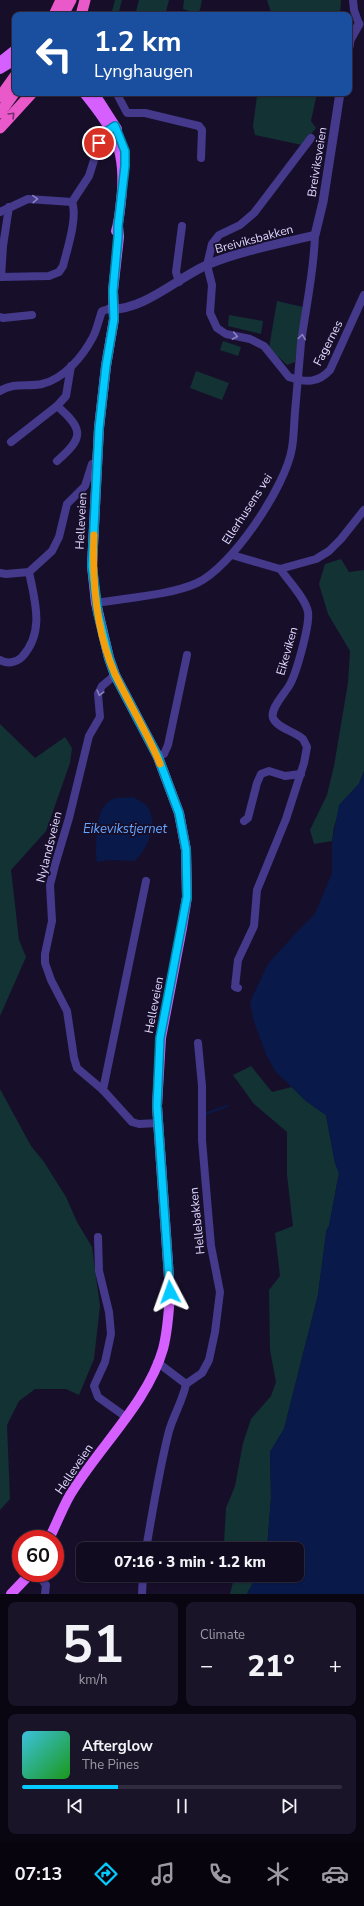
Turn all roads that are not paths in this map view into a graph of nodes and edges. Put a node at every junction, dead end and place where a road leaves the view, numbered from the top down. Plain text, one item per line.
1 (61, 0) edge
2 (71, 0) edge
3 (85, 0) edge
4 (353, 0) edge
5 (55, 12) edge
6 (65, 12) edge
7 (82, 12) edge
8 (359, 24) joint
9 (352, 36) edge
10 (12, 52) edge
11 (0, 62) edge
12 (12, 62) edge
13 (0, 69) edge
14 (9, 83) edge
15 (29, 96) edge
16 (86, 96) edge
17 (96, 96) edge
18 (118, 96) dead end
19 (340, 96) edge
20 (0, 97) edge
21 (0, 113) edge
22 (0, 128) edge
23 (113, 128) junction
24 (310, 138) dead end
25 (202, 158) dead end
26 (72, 202) junction
27 (9, 207) junction
28 (0, 212) edge
29 (182, 226) dead end
30 (315, 235) junction
31 (207, 265) junction
32 (0, 280) edge
33 (179, 282) junction
34 (364, 295) edge
35 (111, 310) junction
36 (32, 315) dead end
37 (0, 317) edge
38 (71, 366) junction
39 (297, 378) junction
40 (0, 391) edge
41 (57, 406) junction
42 (11, 442) dead end
43 (57, 461) dead end
44 (97, 463) junction
45 (364, 510) edge
46 (232, 555) junction
47 (280, 569) junction
48 (28, 572) junction
49 (0, 573) edge
50 (96, 603) junction
51 (187, 655) dead end
52 (0, 660) edge
53 (115, 675) junction
54 (158, 757) junction
55 (301, 774) junction
56 (244, 821) dead end
57 (146, 881) dead end
58 (254, 926) junction
59 (231, 977) dead end
60 (238, 988) dead end
61 (198, 1043) dead end
62 (103, 1090) junction
63 (158, 1123) junction
64 (98, 1237) dead end
65 (157, 1362) junction
66 (186, 1384) junction
67 (126, 1417) junction
68 (53, 1530) edge
69 (147, 1542) edge
70 (23, 1582) edge
71 (44, 1582) edge
72 (143, 1582) edge
73 (11, 1594) edge
74 (45, 1594) edge
75 (142, 1594) edge

1 - 5 highway
2 - 6 highway
3 - 7 highway
4 - 8 street
8 - 9 street
10 - 11 main road
12 - 13 main road
14 - 20 highway
14 - 21 highway
22 -> 15 highway
16 - 23 main road, Helleveien
17 - 23 main road, Helleveien
18 - 25 street
19 - 30 street, Breiviksveien
23 - 26 street
23 - 35 main road, Helleveien
24 - 31 street
27 -> 26 street
26 - 32 street
27 - 28 street
27 - 32 street
29 - 33 street
30 - 31 street, Breiviksbakken
39 -> 30 street, Ellerhusens vei
31 - 33 street, Breiviksbakken
31 -> 39 street
33 - 35 street, Breiviksbakken
34 - 39 street, Fagernes
35 - 38 street
35 - 44 main road, Helleveien
36 - 37 street
38 - 40 street
38 - 41 street
39 - 46 street, Ellerhusens vei
41 - 42 street
41 - 43 street
44 - 48 street
44 - 50 main road, Helleveien
45 - 47 street
46 - 47 street
46 - 50 street, Ellerhusens vei
47 - 55 street, Eikeviken
48 - 49 street
48 - 52 street
50 - 53 main road, Helleveien
51 - 54 street
53 - 54 main road, Helleveien
53 -> 62 street, Nylandsveien
54 - 63 main road, Helleveien
55 - 56 street
55 - 58 street, Eikeviken
57 - 62 street
58 - 59 street
58 - 60 street, Eikeviken
61 - 66 street, Hellebakken
62 - 63 street, Nylandsveien
63 - 65 main road, Helleveien
64 - 67 street
65 - 66 street
65 - 67 main road, Helleveien
66 - 69 street
67 - 68 main road, Helleveien
70 - 73 main road
71 - 74 street
72 - 75 street

